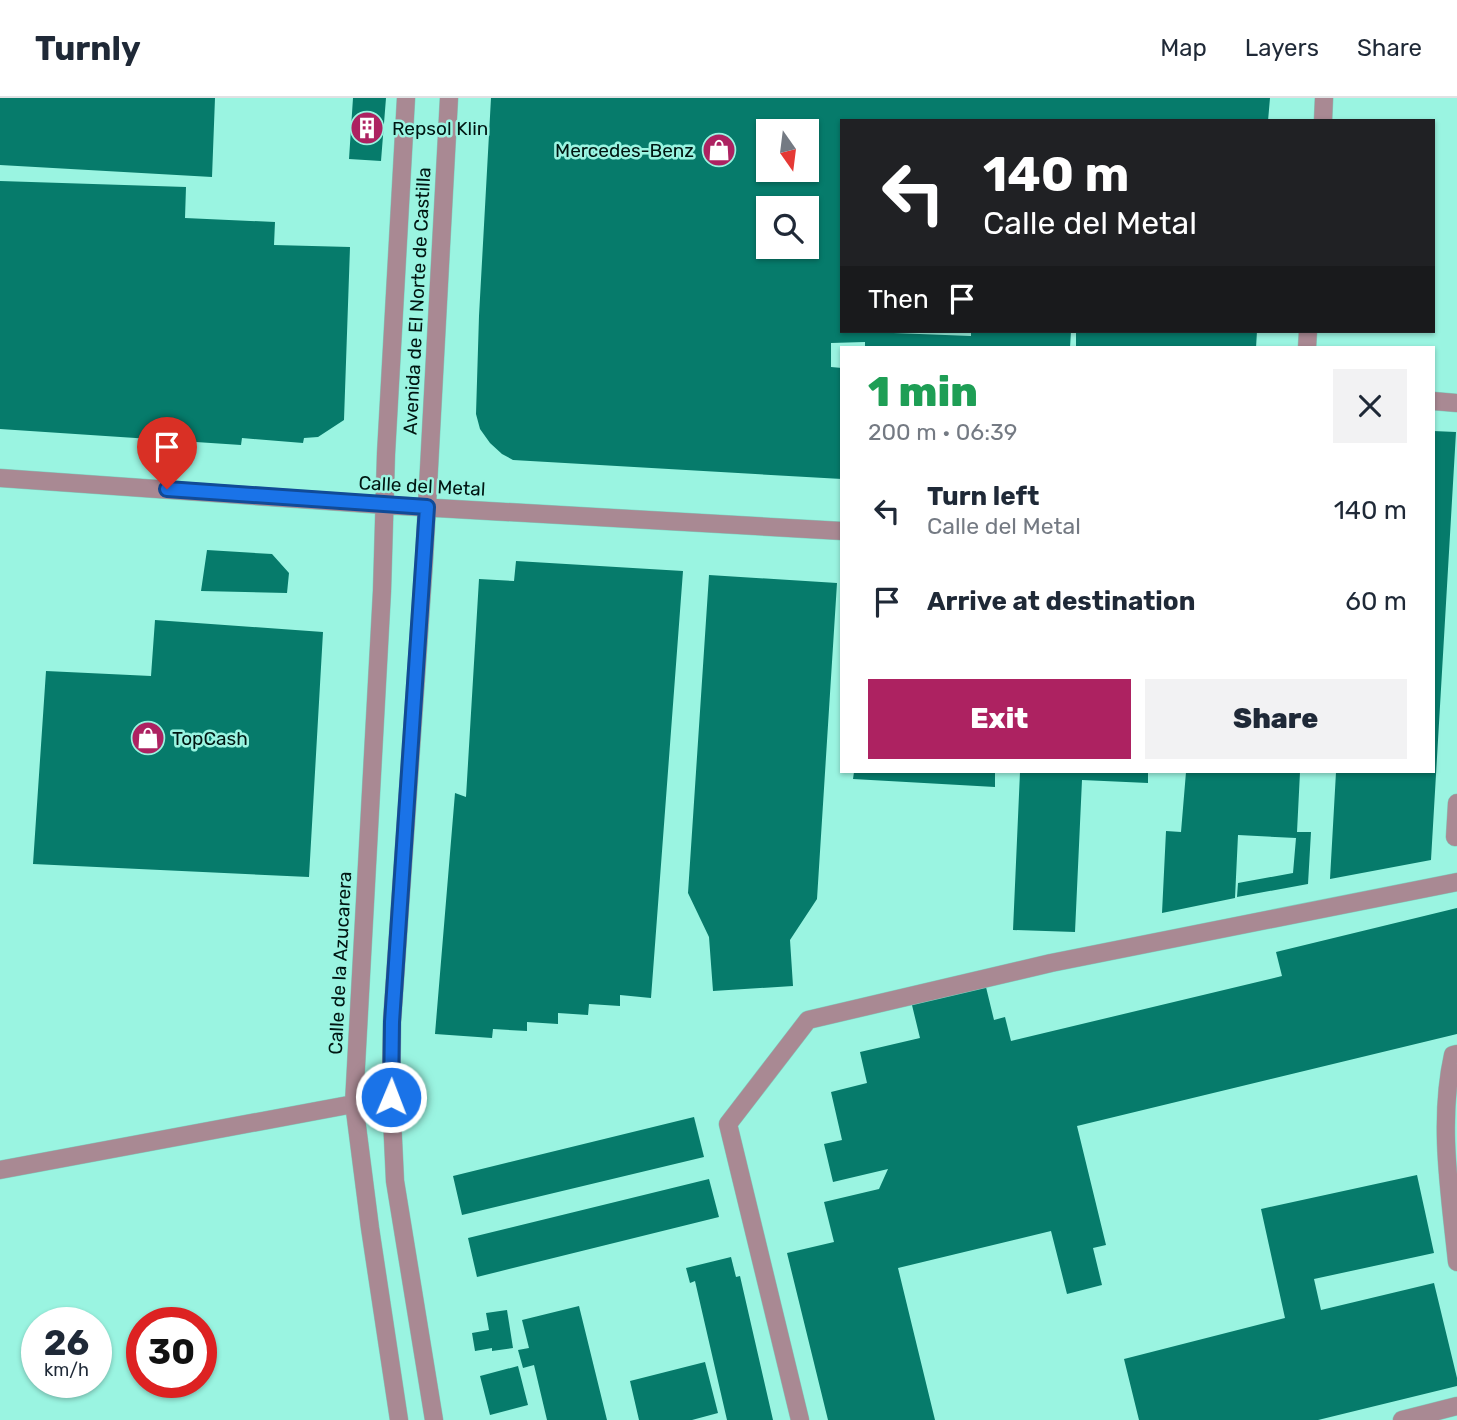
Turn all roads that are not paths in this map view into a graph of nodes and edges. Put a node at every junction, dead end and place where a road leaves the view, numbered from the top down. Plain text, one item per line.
1 (406, 98) edge
2 (449, 98) edge
3 (1324, 98) edge
4 (1322, 119) edge
5 (1435, 401) edge
6 (1457, 403) edge
7 (0, 478) edge
8 (384, 505) junction
9 (427, 507) junction
10 (840, 531) edge
11 (1457, 803) edge
12 (1455, 836) dead end
13 (1457, 882) edge
14 (1457, 1054) edge
15 (391, 1097) junction
16 (354, 1103) junction
17 (0, 1170) edge
18 (1457, 1262) edge
19 (1457, 1406) edge
20 (400, 1420) edge
21 (434, 1420) edge
22 (800, 1420) edge
23 (1402, 1420) edge

1 - 8 street, Avenida de El Norte de Castilla
2 - 9 street, Avenida de El Norte de Castilla
3 - 4 street
5 - 6 street
7 - 8 street, Calle del Metal
8 - 9 street, Calle del Metal
8 - 16 street, Calle de la Azucarera
9 - 10 street, Calle del Metal
9 - 15 street
11 - 12 street
13 - 22 street
14 - 18 street
15 - 16 street
15 - 21 street
16 - 17 street
16 - 20 street, Calle de la Azucarera
19 - 23 street

